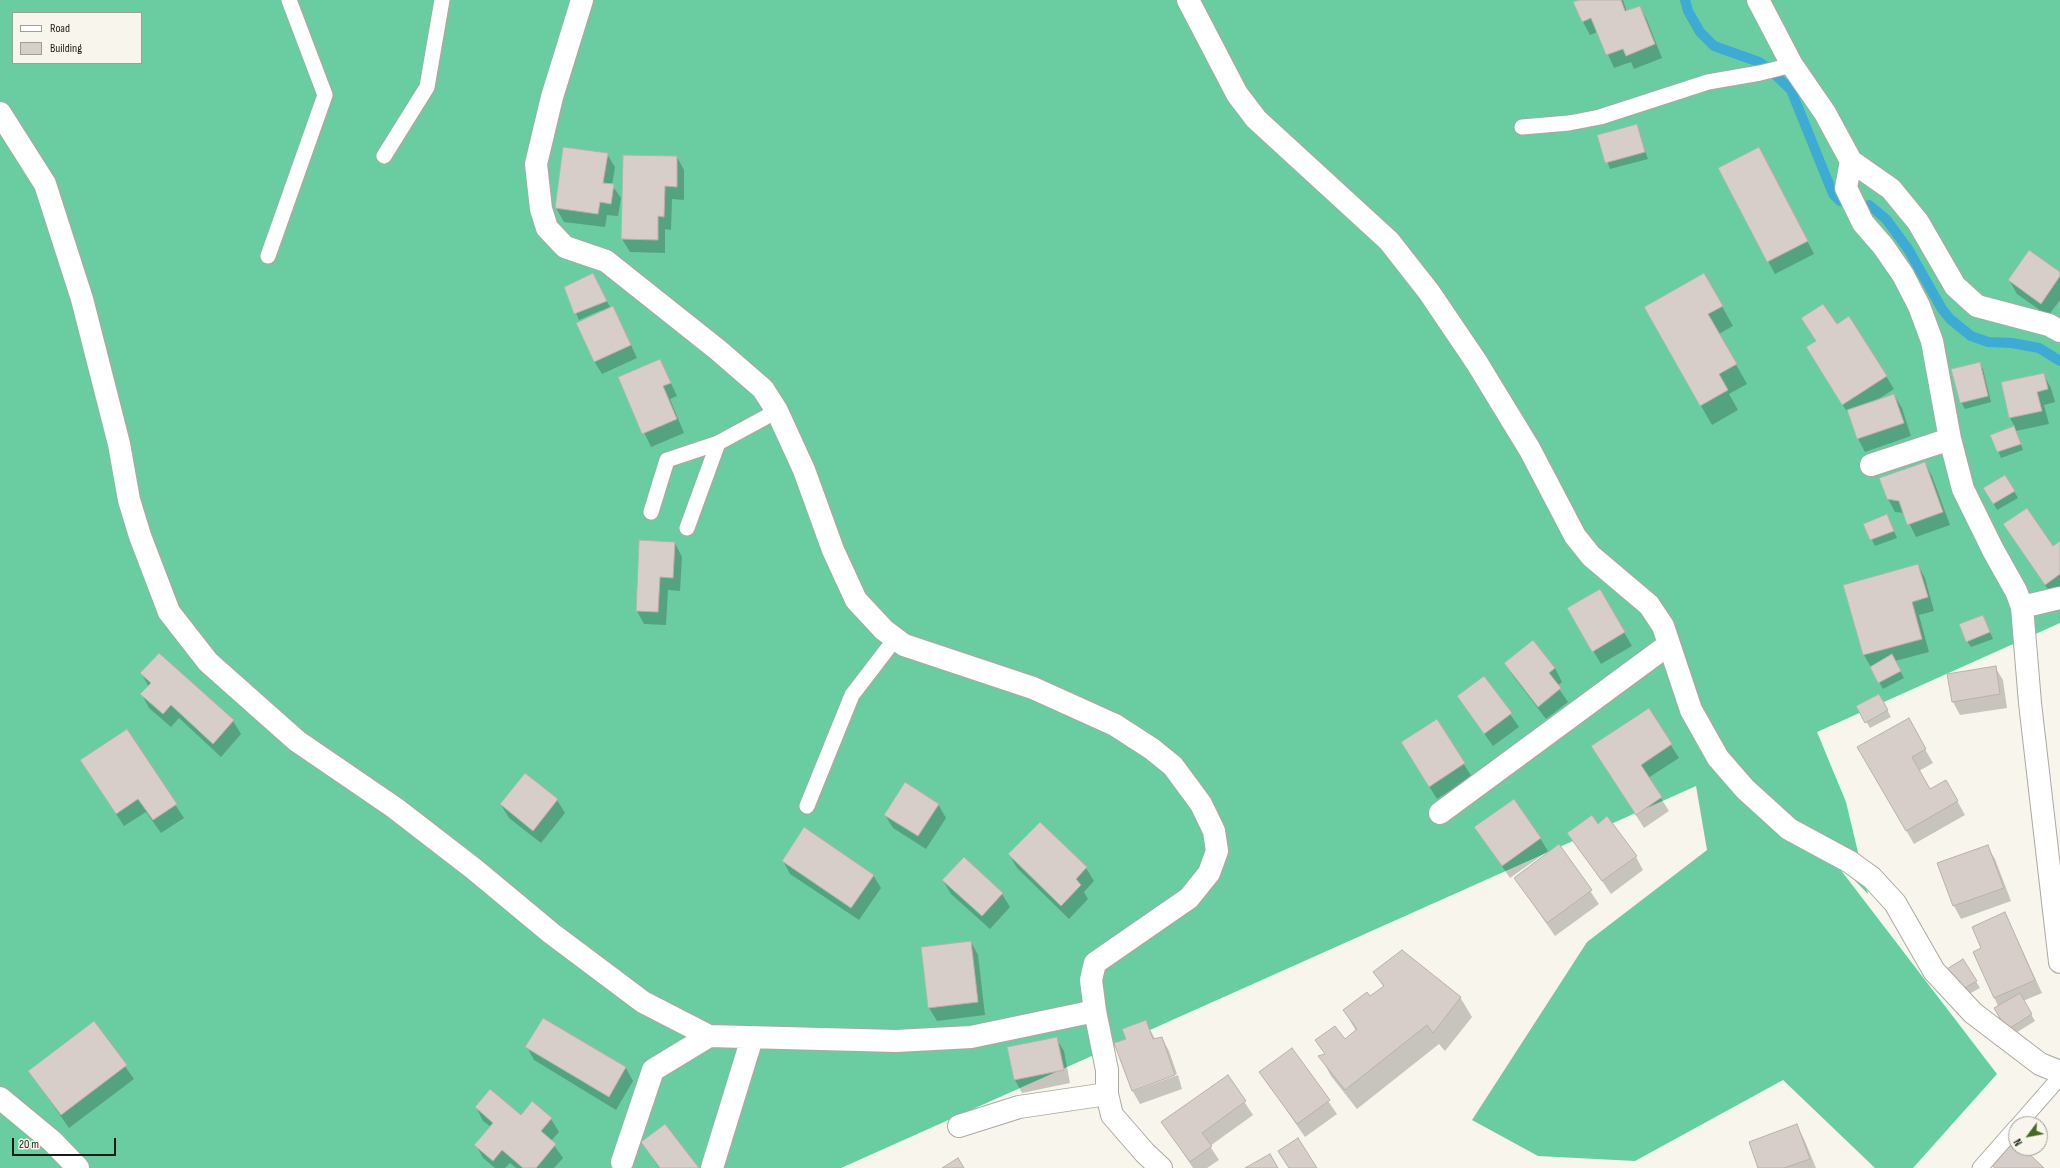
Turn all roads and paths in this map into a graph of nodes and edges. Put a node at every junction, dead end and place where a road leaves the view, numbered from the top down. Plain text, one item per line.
1 (289, 0) edge
2 (442, 0) edge
3 (582, 0) edge
4 (1188, 0) edge
5 (1758, 0) edge
6 (1785, 67) junction
7 (0, 113) edge
8 (1522, 127) dead end
9 (384, 156) dead end
10 (1851, 161) junction
11 (268, 256) dead end
12 (2060, 331) edge
13 (777, 411) junction
14 (1950, 439) junction
15 (718, 443) junction
16 (1871, 465) dead end
17 (651, 512) dead end
18 (687, 528) dead end
19 (2060, 598) edge
20 (2022, 607) junction
21 (895, 639) junction
22 (1668, 645) junction
23 (807, 806) dead end
24 (1440, 813) dead end
25 (2060, 962) edge
26 (1095, 1011) junction
27 (709, 1036) junction
28 (752, 1038) junction
29 (2060, 1072) edge
30 (2060, 1077) edge
31 (1107, 1094) junction
32 (0, 1098) edge
33 (2026, 1116) edge
34 (959, 1126) dead end
35 (2008, 1136) edge
36 (622, 1162) dead end
37 (78, 1168) edge
38 (712, 1168) edge
39 (1161, 1168) edge
40 (1980, 1168) edge

1 - 11 lane
2 - 9 lane
3 - 13 street
4 - 22 street
5 - 6 street
6 - 8 lane
6 - 10 street
7 - 27 street
10 - 12 street
10 - 14 street
13 - 15 lane
13 - 21 street
14 - 16 street
14 - 20 street
15 - 17 lane
15 - 18 lane
19 - 20 street
20 - 25 street
21 - 23 lane
21 - 26 street
22 - 24 street
22 - 29 street
26 - 28 street
26 - 31 street
27 - 28 street
27 - 36 street
28 - 38 street
30 - 33 lane
31 - 34 street
31 - 39 street
32 - 37 street
35 - 40 lane

